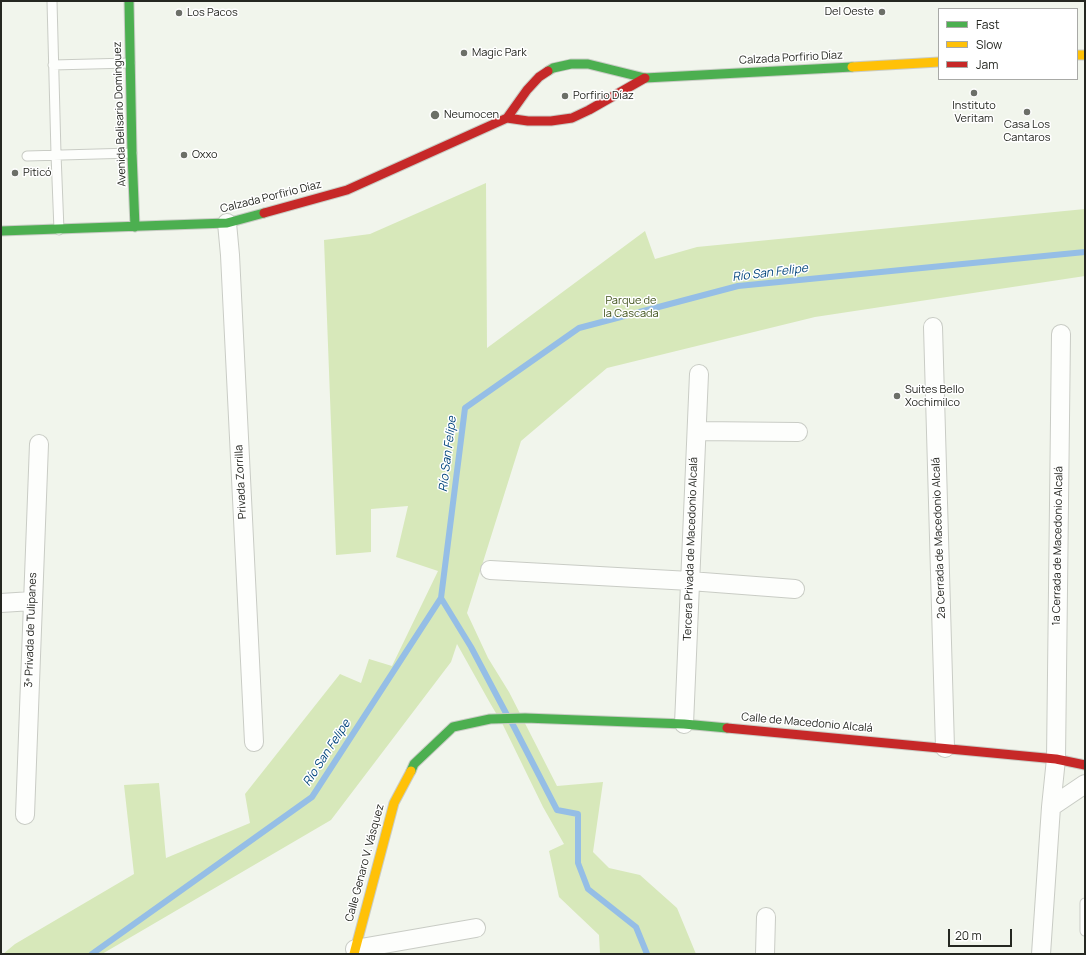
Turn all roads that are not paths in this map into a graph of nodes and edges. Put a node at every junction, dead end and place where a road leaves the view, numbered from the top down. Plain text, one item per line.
1 (52, 1) edge
2 (129, 1) edge
3 (938, 62) edge
4 (130, 63) junction
5 (54, 65) junction
6 (645, 78) junction
7 (507, 118) junction
8 (132, 153) junction
9 (56, 154) junction
10 (27, 156) dead end
11 (227, 223) junction
12 (136, 227) junction
13 (59, 230) junction
14 (1, 231) edge
15 (933, 327) dead end
16 (1061, 334) dead end
17 (699, 374) dead end
18 (697, 431) junction
19 (798, 432) dead end
20 (39, 444) dead end
21 (490, 570) dead end
22 (690, 580) junction
23 (795, 589) dead end
24 (32, 601) junction
25 (1, 603) edge
26 (525, 718) joint
27 (684, 724) junction
28 (254, 742) dead end
29 (945, 748) junction
30 (1056, 759) junction
31 (1085, 765) edge
32 (1085, 784) edge
33 (1051, 807) junction
34 (25, 815) dead end
35 (1085, 903) edge
36 (766, 917) dead end
37 (476, 928) dead end
38 (1085, 931) edge
39 (354, 952) edge
40 (765, 954) edge
41 (1041, 954) edge

1 - 5 lane
2 - 4 main road, Avenida Belisario Domínguez
3 - 6 main road, Calzada Porfirio Díaz
4 - 5 lane
4 - 8 main road, Avenida Belisario Domínguez
5 - 9 lane
6 - 7 main road, Calzada Porfirio Díaz
6 - 7 main road, Calzada Porfirio Díaz
7 - 11 main road, Calzada Porfirio Díaz
8 - 9 lane
8 - 12 main road, Avenida Belisario Domínguez
9 - 10 lane
9 - 13 lane
11 - 12 main road, Calzada Porfirio Díaz
11 - 28 street, Privada Zorrilla
12 - 13 main road, Calzada Porfirio Díaz
13 - 14 main road, Calzada Porfirio Díaz
15 - 29 street, 2a Cerrada de Macedonio Alcalá
16 - 30 street, 1a Cerrada de Macedonio Alcalá
17 - 18 street, Tercera Privada de Macedonio Alcalá
18 - 19 street
18 - 22 street, Tercera Privada de Macedonio Alcalá
20 - 24 street, 3ª Privada de Tulipanes
21 - 22 street
22 - 23 street
22 - 27 street, Tercera Privada de Macedonio Alcalá
24 - 25 street
24 - 34 street, 3ª Privada de Tulipanes
26 - 27 main road, Calle de Macedonio Alcalá
26 - 39 main road, Calle Genaro V. Vásquez
27 - 29 main road, Calle de Macedonio Alcalá
29 - 30 main road, Calle de Macedonio Alcalá
30 - 31 main road, Calle de Macedonio Alcalá
30 - 33 street, 1a Cerrada de Macedonio Alcalá
32 - 33 street
33 - 41 street, 1a Cerrada de Macedonio Alcalá
35 - 38 lane
36 - 40 street
37 - 39 street

